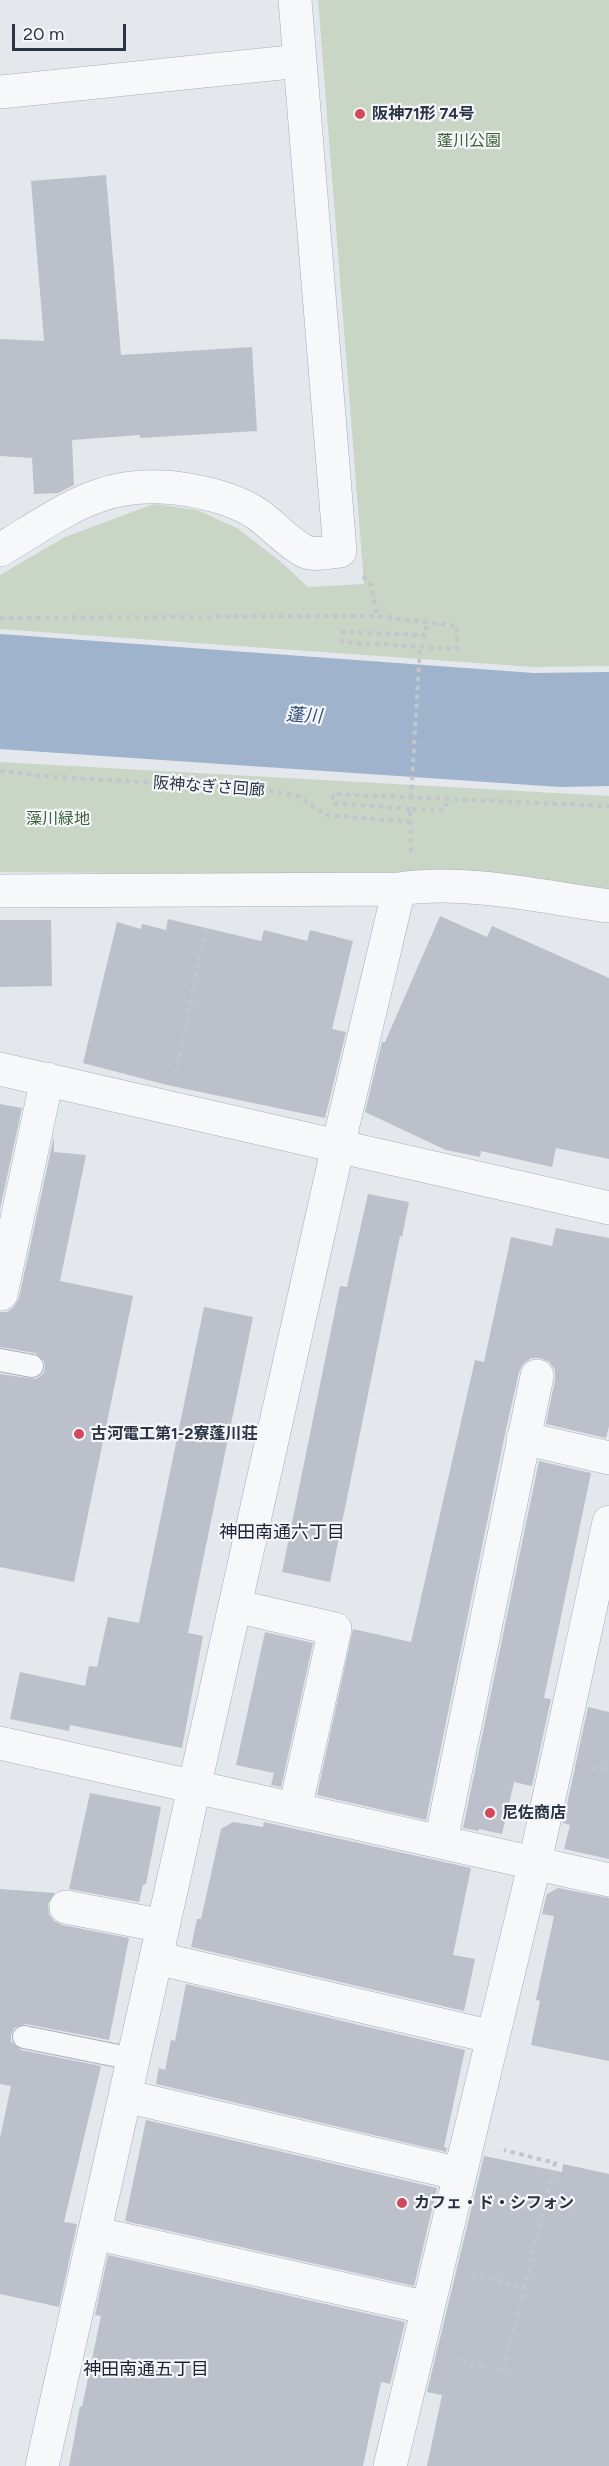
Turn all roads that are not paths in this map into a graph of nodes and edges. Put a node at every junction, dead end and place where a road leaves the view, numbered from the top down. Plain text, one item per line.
1 (295, 0) edge
2 (300, 61) junction
3 (0, 92) edge
4 (0, 550) edge
5 (405, 888) junction
6 (0, 891) edge
7 (609, 906) edge
8 (0, 1069) edge
9 (46, 1079) junction
10 (338, 1146) junction
11 (609, 1208) edge
12 (1, 1294) edge
13 (0, 1360) edge
14 (32, 1366) dead end
15 (537, 1376) dead end
16 (524, 1438) junction
17 (609, 1458) edge
18 (609, 1522) edge
19 (235, 1606) junction
20 (0, 1743) edge
21 (195, 1787) junction
22 (295, 1809) junction
23 (441, 1841) junction
24 (535, 1862) junction
25 (609, 1880) edge
26 (66, 1907) dead end
27 (163, 1926) junction
28 (156, 1958) junction
29 (24, 2037) dead end
30 (493, 2037) junction
31 (134, 2059) junction
32 (125, 2096) junction
33 (460, 2174) junction
34 (94, 2233) junction
35 (428, 2308) junction
36 (42, 2466) edge
37 (390, 2466) edge

1 - 2 street
2 - 3 street
2 - 4 street
5 - 6 street
5 - 7 street
5 - 10 street
8 - 9 street
9 - 10 street
9 - 12 street
10 - 11 street
10 - 19 street
13 - 14 lane
15 - 16 street
16 - 17 street
16 - 23 street
18 - 24 street
19 - 21 street
19 - 22 street
20 - 21 street
21 - 22 street
21 - 27 street
22 - 23 street
23 - 24 street
24 - 25 street
24 - 30 street
26 - 27 street
27 - 28 street
28 - 30 street
28 - 31 street
29 - 31 lane
30 - 33 street
31 - 32 street
32 - 33 street
32 - 34 street
33 - 35 street
34 - 35 street
34 - 36 street
35 - 37 street

